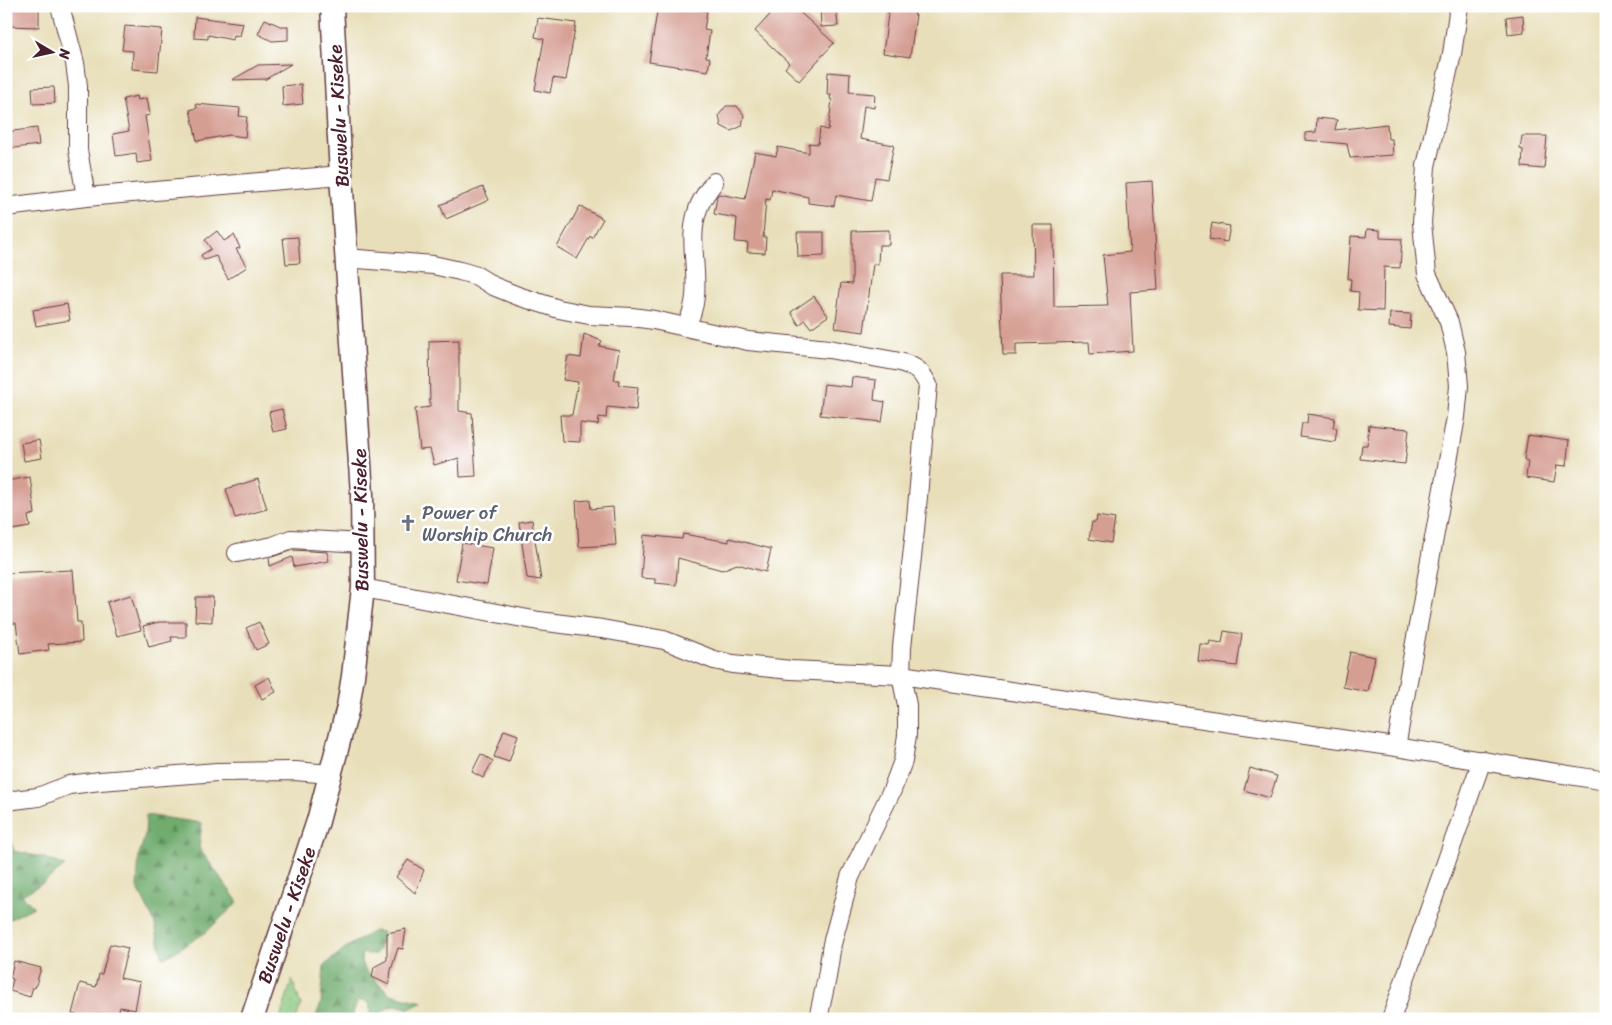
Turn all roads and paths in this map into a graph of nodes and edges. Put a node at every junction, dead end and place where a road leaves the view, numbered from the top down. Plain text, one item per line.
1 (60, 6) edge
2 (332, 6) edge
3 (1459, 6) edge
4 (341, 175) junction
5 (714, 182) dead end
6 (86, 197) junction
7 (6, 207) edge
8 (346, 258) junction
9 (685, 327) junction
10 (362, 544) junction
11 (237, 553) dead end
12 (363, 588) junction
13 (901, 675) junction
14 (1396, 747) junction
15 (1482, 760) junction
16 (330, 774) junction
17 (1606, 781) edge
18 (6, 801) edge
19 (252, 1019) edge
20 (818, 1019) edge
21 (1391, 1019) edge

1 - 6 street
2 - 4 main road, Buswelu - Kiseke
3 - 14 street
4 - 6 street
4 - 8 main road, Buswelu - Kiseke
5 - 9 street
6 - 7 street
8 - 9 street
8 - 10 main road, Buswelu - Kiseke
9 - 13 street
10 - 11 street
10 - 12 main road, Buswelu - Kiseke
12 - 13 street
12 - 16 main road, Buswelu - Kiseke
13 - 14 street
13 - 20 street
14 - 15 street
15 - 17 street
15 - 21 street
16 - 18 street
16 - 19 main road, Buswelu - Kiseke

